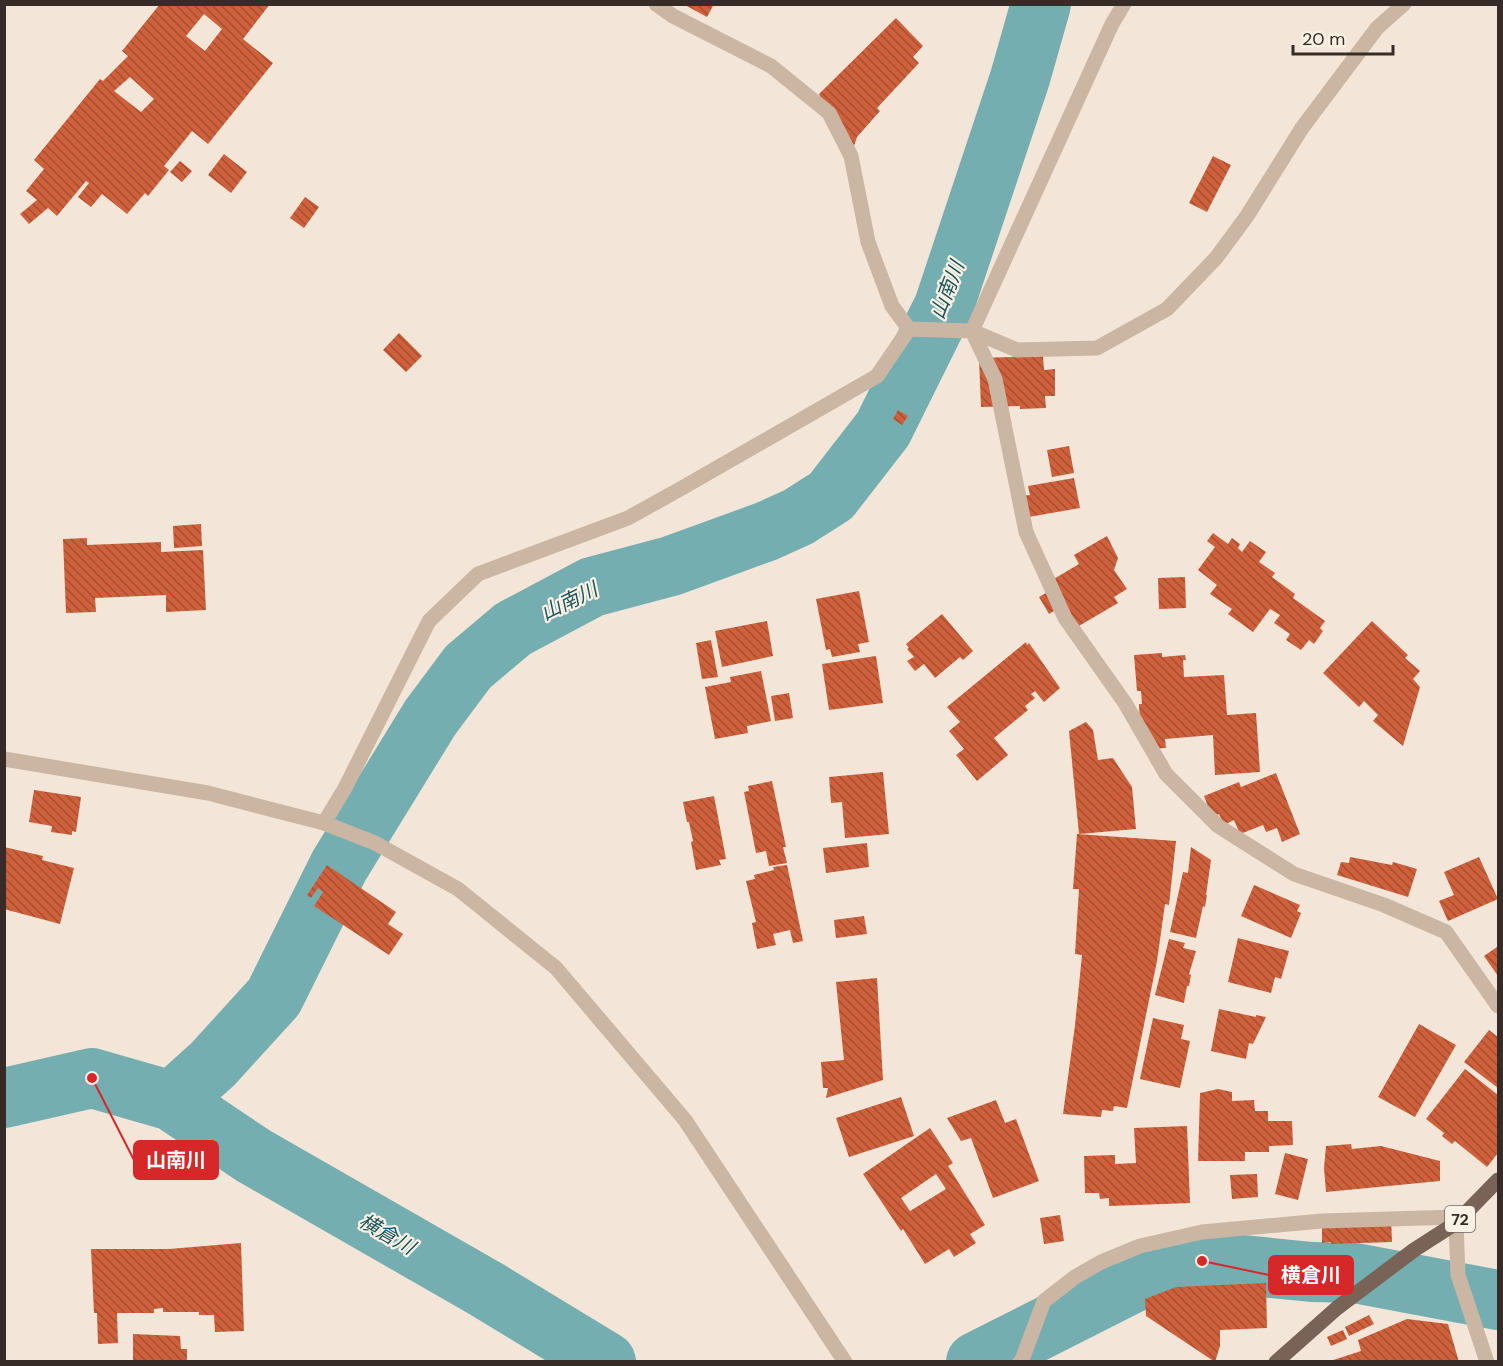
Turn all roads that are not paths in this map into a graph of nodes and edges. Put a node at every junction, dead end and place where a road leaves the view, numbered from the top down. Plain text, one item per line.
1 (656, 4) edge
2 (1124, 4) edge
3 (1404, 4) edge
4 (909, 329) junction
5 (972, 331) junction
6 (4, 759) edge
7 (324, 823) junction
8 (1498, 1006) edge
9 (1498, 1180) edge
10 (1456, 1223) junction
11 (1021, 1361) edge
12 (845, 1362) edge
13 (1276, 1362) edge
14 (1487, 1362) edge

1 - 4 street
2 - 5 street
3 - 5 street
4 - 5 street
4 - 7 street
5 - 8 street
6 - 7 street
7 - 12 street
9 - 10 main road, 72
10 - 11 street
10 - 13 main road, 72
10 - 14 street

